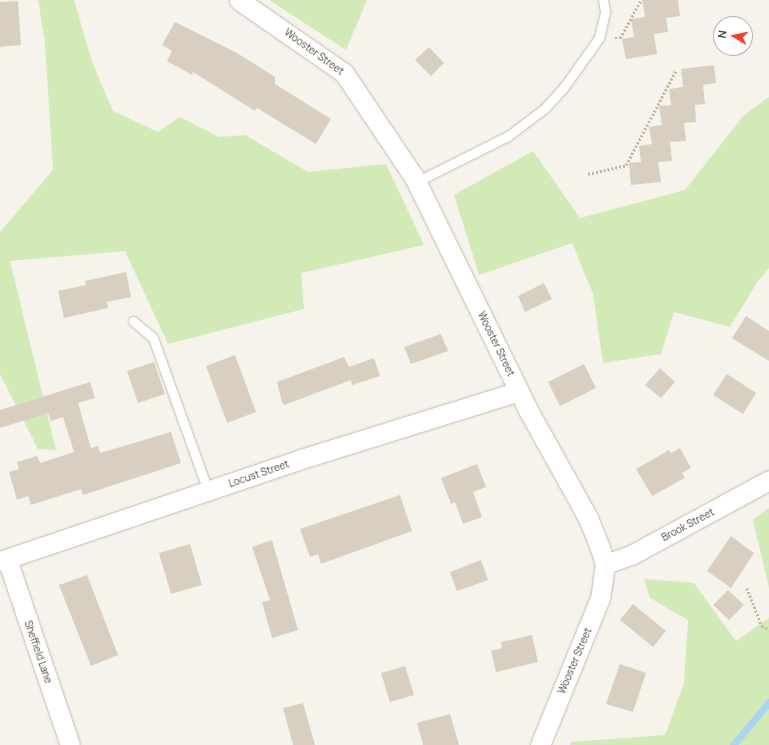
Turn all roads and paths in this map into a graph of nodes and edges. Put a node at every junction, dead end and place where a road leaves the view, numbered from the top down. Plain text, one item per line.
1 (239, 0) edge
2 (603, 0) edge
3 (641, 0) edge
4 (599, 38) junction
5 (676, 70) dead end
6 (588, 174) dead end
7 (416, 182) junction
8 (134, 321) dead end
9 (519, 391) junction
10 (769, 480) edge
11 (208, 491) junction
12 (3, 560) edge
13 (605, 564) junction
14 (747, 588) dead end
15 (768, 629) edge
16 (70, 745) edge
17 (540, 745) edge

1 - 7 street, Wooster Street
2 - 4 lane
3 - 4 path
4 - 7 lane
5 - 6 path
7 - 9 street, Wooster Street
8 - 11 lane
9 - 11 street, Locust Street
9 - 13 street, Wooster Street
10 - 13 street, Brook Street
11 - 12 street, Locust Street
12 - 16 street, Sheffield Lane
13 - 17 street, Wooster Street
14 - 15 path

